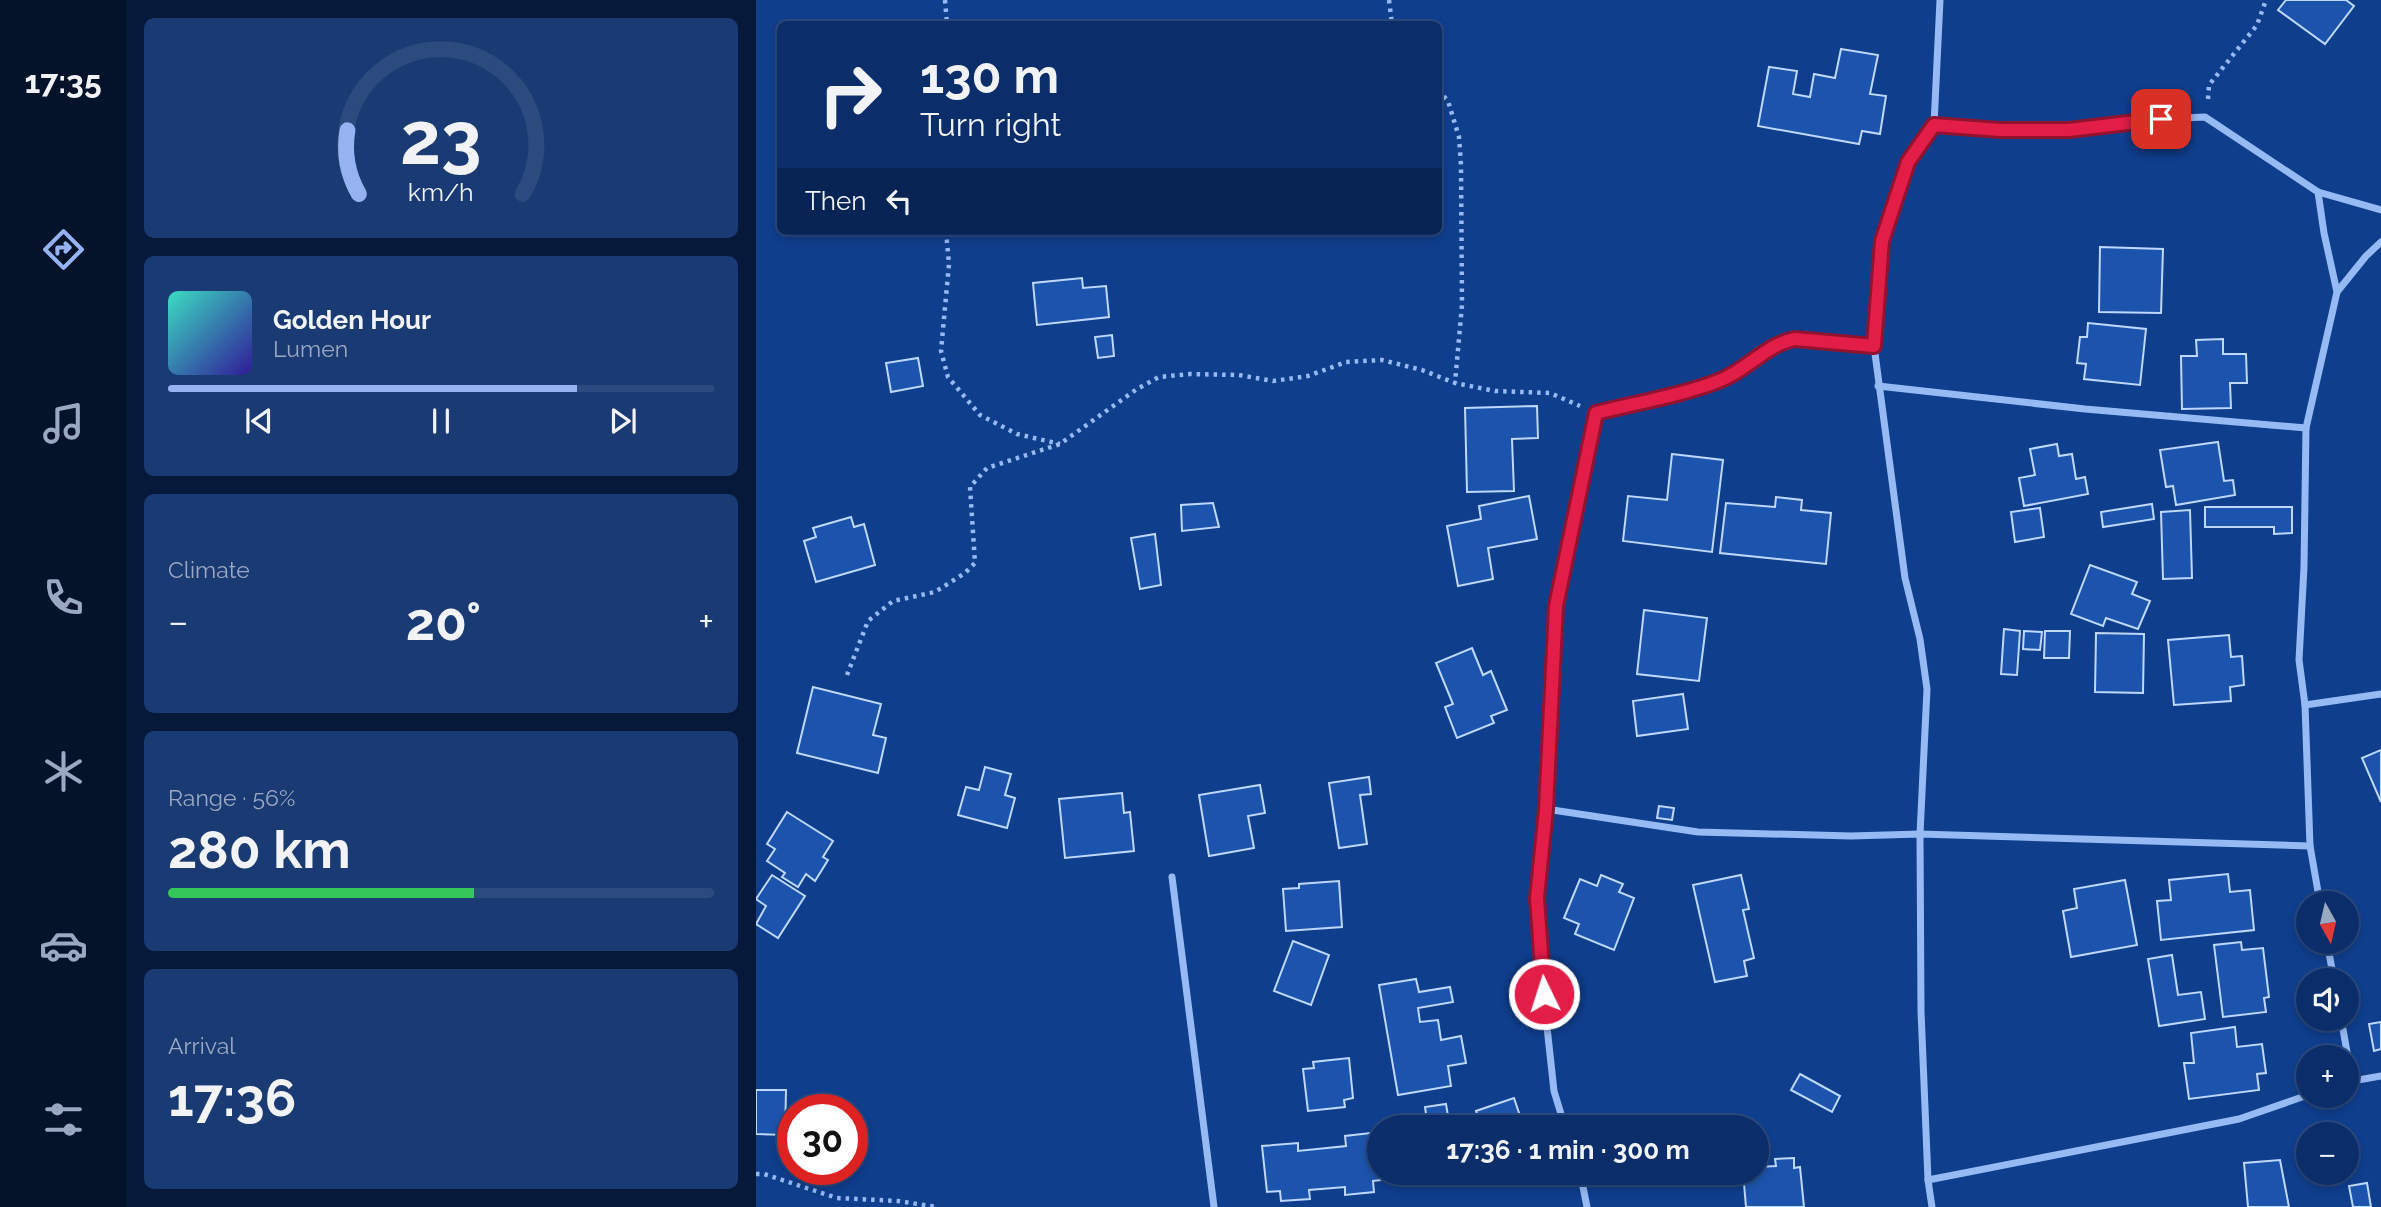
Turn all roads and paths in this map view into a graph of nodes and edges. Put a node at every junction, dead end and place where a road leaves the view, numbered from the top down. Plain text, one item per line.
1 (945, 0) edge
2 (1389, 0) edge
3 (1940, 0) edge
4 (2266, 0) edge
5 (947, 21) edge
6 (1392, 21) edge
7 (1442, 94) edge
8 (2205, 117) junction
9 (1934, 125) junction
10 (2318, 192) junction
11 (2381, 210) edge
12 (946, 235) edge
13 (2381, 242) edge
14 (2337, 292) junction
15 (1874, 346) junction
16 (1455, 383) junction
17 (1878, 386) junction
18 (1596, 413) junction
19 (2306, 428) junction
20 (1060, 444) junction
21 (847, 675) dead end
22 (2381, 694) edge
23 (2305, 705) junction
24 (1546, 809) junction
25 (1920, 834) junction
26 (2309, 846) junction
27 (1172, 877) dead end
28 (2318, 891) edge
29 (2381, 1076) edge
30 (2359, 1080) edge
31 (2296, 1099) edge
32 (1561, 1115) edge
33 (756, 1174) edge
34 (1927, 1180) junction
35 (1583, 1185) edge
36 (937, 1207) edge
37 (1213, 1207) edge
38 (1587, 1207) edge
39 (1931, 1207) edge

1 - 5 path
2 - 6 path
3 - 9 street
4 - 8 path
7 - 16 path
8 - 9 street
8 - 10 street
9 - 15 street
10 - 11 street
10 - 14 street
12 - 20 path
13 - 14 street
14 - 19 street
15 - 17 street
15 - 18 street
16 - 18 path
16 - 20 path
17 - 19 street
17 - 25 street
18 - 24 street
19 - 23 street
20 - 21 path
22 - 23 street
23 - 26 street
24 - 25 street
24 - 32 street
25 - 26 street
25 - 34 street
26 - 28 street
27 - 37 street
29 - 30 street
31 - 34 street
33 - 36 path
34 - 39 street
35 - 38 street

